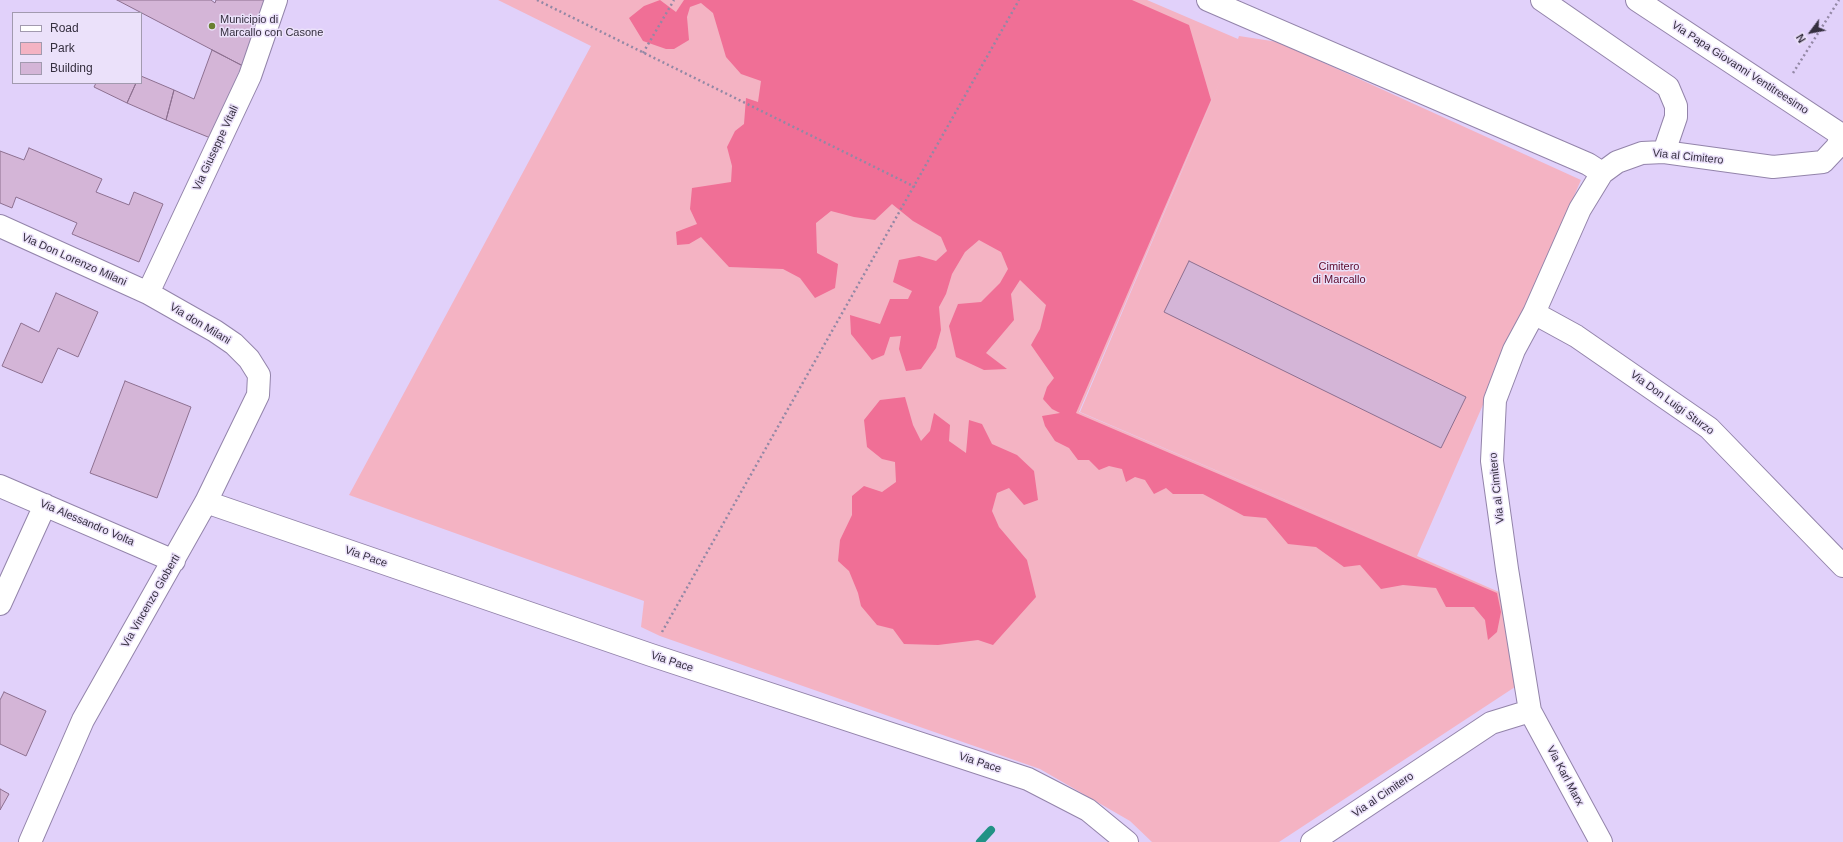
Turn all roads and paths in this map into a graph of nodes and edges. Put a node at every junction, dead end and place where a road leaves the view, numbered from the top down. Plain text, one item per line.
1 (276, 0) edge
2 (538, 0) edge
3 (674, 0) edge
4 (1019, 0) edge
5 (1208, 0) edge
6 (1542, 0) edge
7 (1637, 0) edge
8 (1839, 0) edge
9 (643, 52) junction
10 (1780, 94) junction
11 (1843, 136) edge
12 (1664, 152) junction
13 (1602, 173) junction
14 (914, 187) junction
15 (0, 226) edge
16 (148, 293) junction
17 (1534, 313) junction
18 (249, 359) joint
19 (0, 486) edge
20 (206, 502) junction
21 (45, 505) junction
22 (174, 561) junction
23 (1843, 566) edge
24 (0, 604) edge
25 (651, 655) junction
26 (1530, 711) junction
27 (30, 842) edge
28 (1128, 842) edge
29 (1312, 842) edge
30 (1601, 842) edge

1 - 16 street, Via Giuseppe Vitali
2 - 9 path
3 - 9 path
4 - 14 path
5 - 13 street
6 - 12 street
7 - 10 street, Via Papa Giovanni Ventitreesimo
8 - 10 path
9 - 14 path
10 - 11 street, Via Papa Giovanni Ventitreesimo
11 - 12 street, Via al Cimitero
12 - 13 street, Via al Cimitero
13 - 17 street, Via al Cimitero
14 - 25 path
15 - 16 street, Via Don Lorenzo Milani
16 - 18 street, Via don Milani
17 - 23 street, Via Don Luigi Sturzo
17 - 26 street, Via al Cimitero
18 - 20 street, Via Vincenzo Gioberti
19 - 21 street, Via Alessandro Volta
20 - 22 street, Via Vincenzo Gioberti
20 - 25 street, Via Pace
21 - 22 street, Via Alessandro Volta
21 - 24 street
22 - 27 street, Via Vincenzo Gioberti
25 - 28 street, Via Pace
26 - 29 street, Via al Cimitero
26 - 30 street, Via Karl Marx

